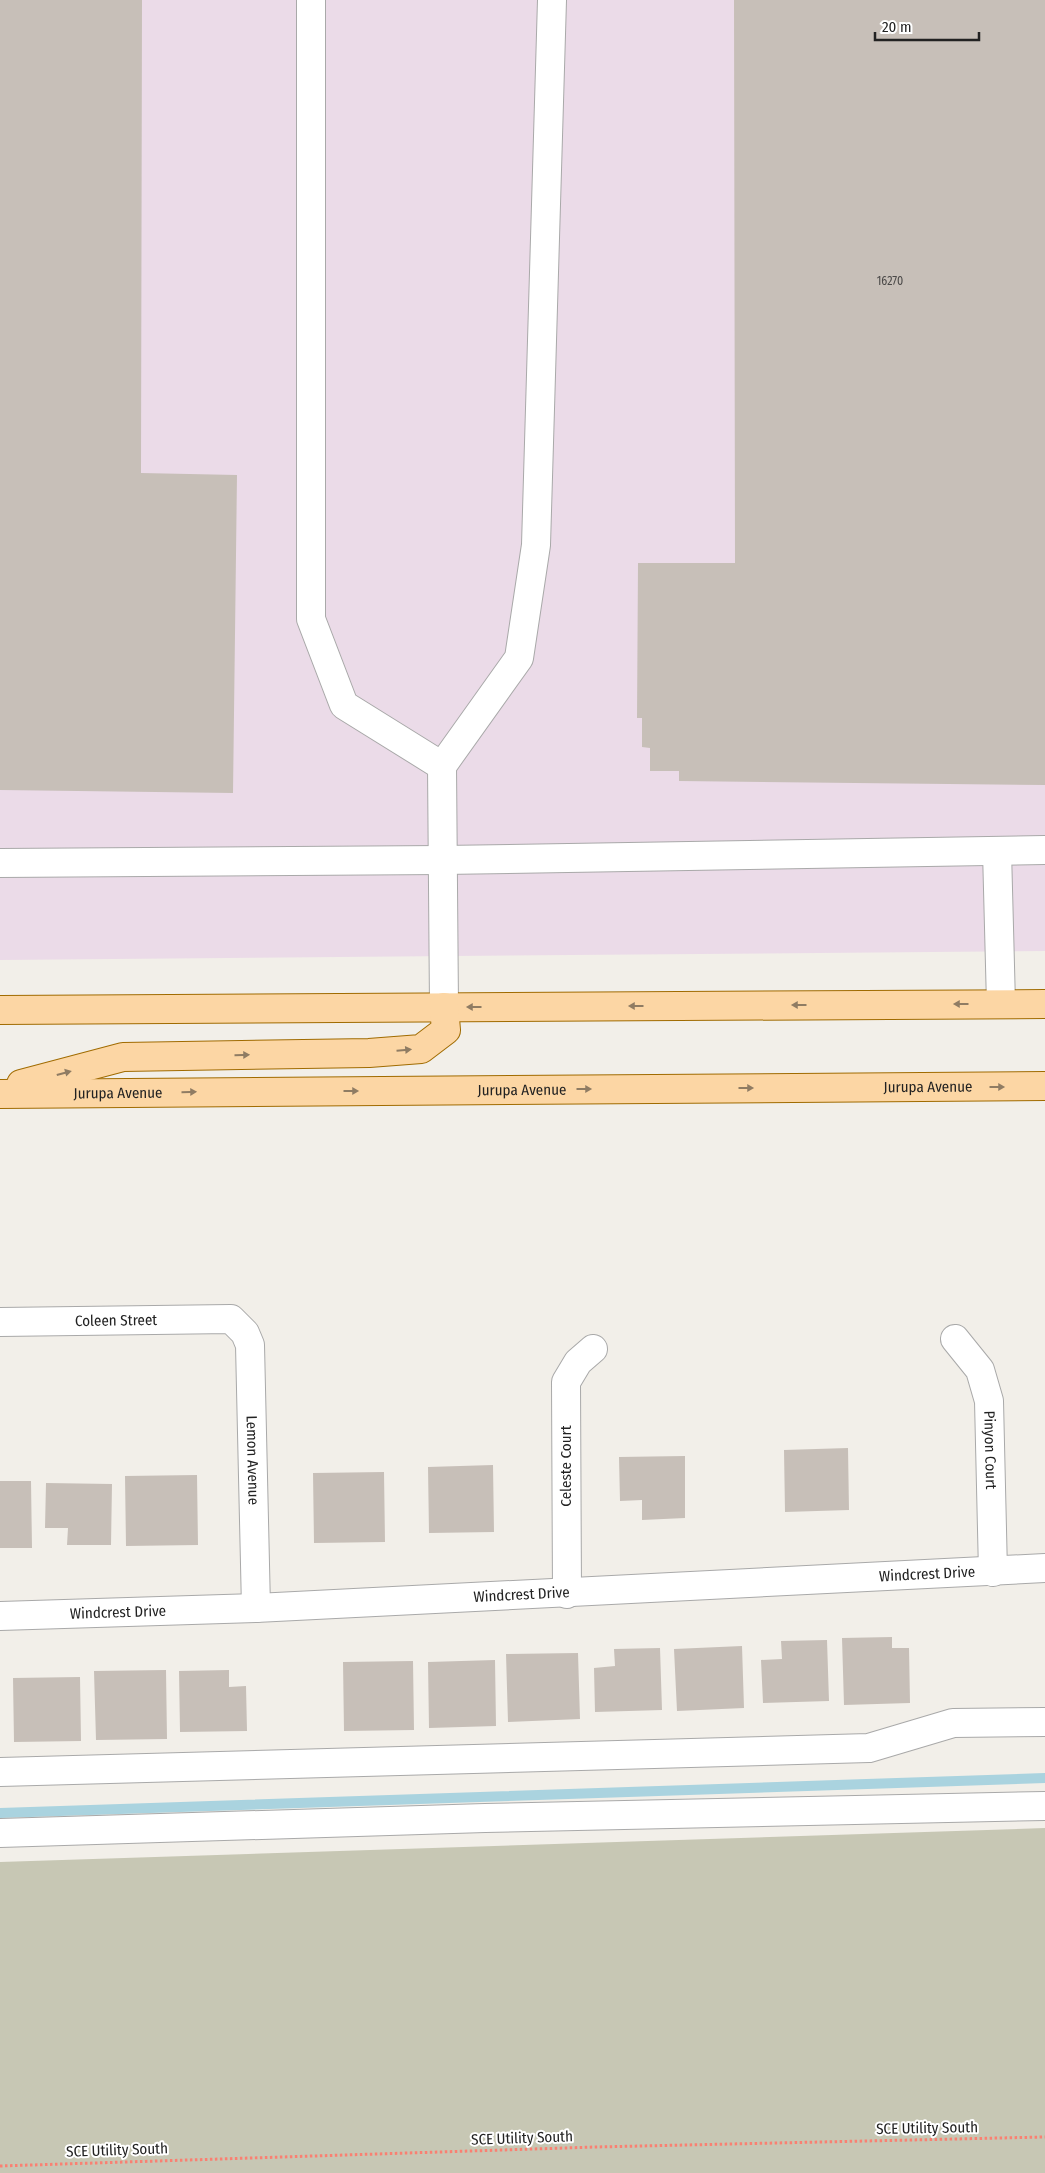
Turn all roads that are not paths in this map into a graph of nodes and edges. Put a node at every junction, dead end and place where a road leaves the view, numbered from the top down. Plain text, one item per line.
1 (311, 0) edge
2 (552, 0) edge
3 (442, 766) junction
4 (1045, 850) edge
5 (997, 851) junction
6 (443, 860) junction
7 (0, 863) edge
8 (1001, 1004) junction
9 (1045, 1004) edge
10 (444, 1007) junction
11 (0, 1010) edge
12 (1045, 1086) edge
13 (0, 1090) edge
14 (0, 1094) edge
15 (231, 1319) joint
16 (0, 1322) edge
17 (955, 1339) dead end
18 (593, 1349) dead end
19 (1045, 1568) edge
20 (992, 1572) junction
21 (566, 1594) junction
22 (256, 1608) junction
23 (0, 1616) edge
24 (1045, 1722) edge
25 (0, 1772) edge
26 (1045, 1806) edge
27 (0, 1833) edge

1 - 3 street
2 - 3 street
3 - 6 street
4 - 5 street
5 - 6 street
5 - 8 street
6 - 7 street
6 - 10 street
8 - 9 main road
8 -> 10 main road
10 - 11 main road
13 -> 10 main road
14 -> 12 main road, Jurupa Avenue
15 - 16 street, Coleen Street
15 - 22 street, Lemon Avenue
17 - 20 street, Pinyon Court
18 - 21 street, Celeste Court
19 - 20 street, Windcrest Drive
20 - 21 street, Windcrest Drive
21 - 22 street, Windcrest Drive
22 - 23 street, Windcrest Drive
24 - 25 street
26 - 27 street

